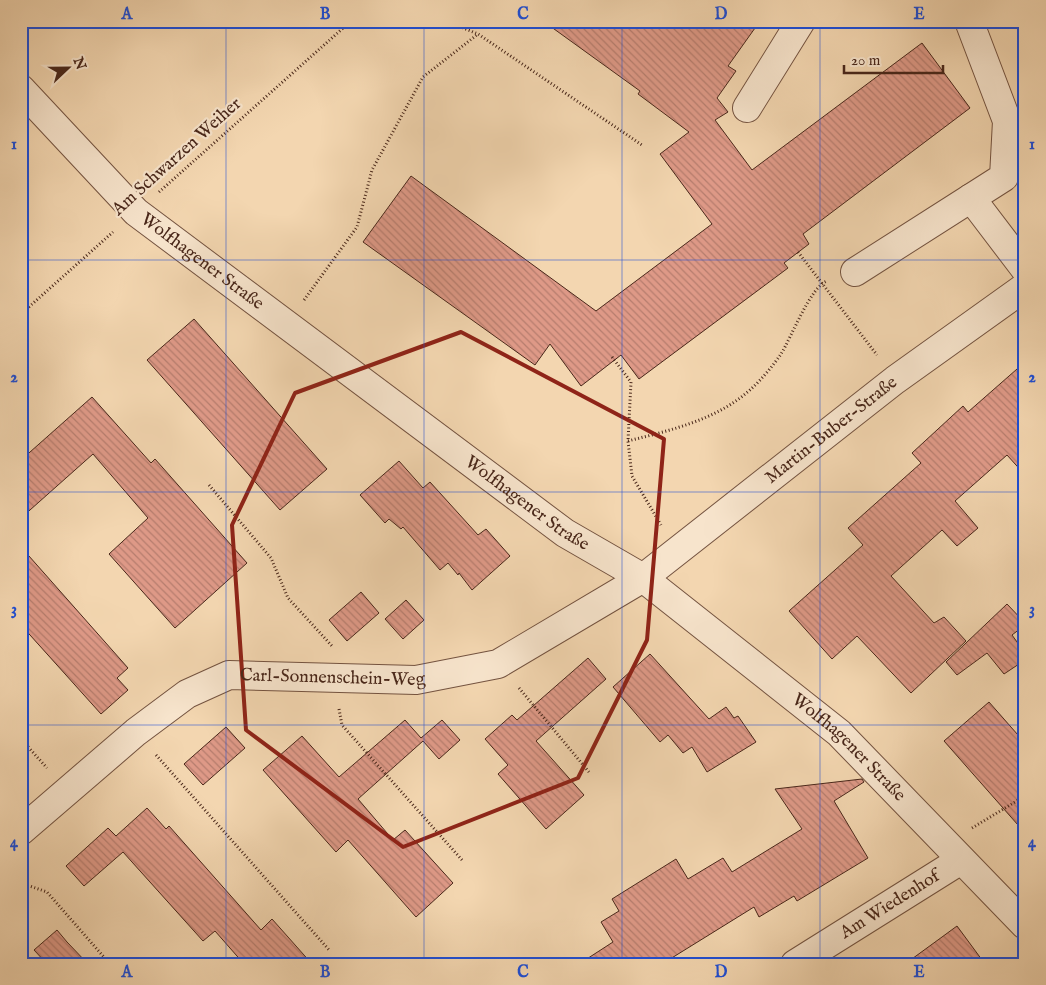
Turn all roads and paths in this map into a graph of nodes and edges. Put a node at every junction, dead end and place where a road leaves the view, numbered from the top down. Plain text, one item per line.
1 (351, 21) edge
2 (446, 21) edge
3 (801, 21) edge
4 (969, 21) edge
5 (478, 34) junction
6 (21, 90) edge
7 (747, 108) dead end
8 (642, 145) dead end
9 (971, 198) junction
10 (136, 212) junction
11 (798, 252) dead end
12 (1025, 269) edge
13 (855, 272) dead end
14 (822, 282) junction
15 (1025, 287) edge
16 (21, 314) edge
17 (287, 325) junction
18 (612, 356) dead end
19 (895, 380) junction
20 (628, 441) junction
21 (209, 486) dead end
22 (677, 551) junction
23 (642, 578) junction
24 (498, 664) junction
25 (334, 678) junction
26 (362, 680) junction
27 (136, 732) junction
28 (21, 739) edge
29 (589, 772) dead end
30 (68, 792) junction
31 (1025, 796) edge
32 (21, 831) edge
33 (954, 852) junction
34 (462, 860) dead end
35 (21, 883) edge
36 (1025, 925) edge
37 (330, 951) dead end
38 (110, 964) edge
39 (795, 964) edge

1 - 10 path, Am Schwarzen Weiher
2 - 5 path
3 - 7 street
4 - 9 street
5 - 8 path
5 - 17 path
6 - 10 street, Wolfhagener Straße
9 - 12 street
9 - 13 street
10 - 16 path, Am Schwarzen Weiher
10 - 17 street, Wolfhagener Straße
11 - 14 path
14 - 19 path
14 - 20 path
15 - 19 street, Martin-Buber-Straße
17 - 23 street, Wolfhagener Straße
18 - 20 path
19 - 22 street, Martin-Buber-Straße
20 - 22 path
21 - 26 path
22 - 23 street, Martin-Buber-Straße
23 - 24 street, Carl-Sonnenschein-Weg
23 - 33 street, Wolfhagener Straße
24 - 26 street, Carl-Sonnenschein-Weg
24 - 29 path
25 - 26 street, Carl-Sonnenschein-Weg
25 - 27 street, Carl-Sonnenschein-Weg
25 - 34 path
27 - 30 street, Carl-Sonnenschein-Weg
27 - 37 path
28 - 30 path
30 - 32 street, Carl-Sonnenschein-Weg
31 - 33 path
33 - 36 street, Wolfhagener Straße
33 - 39 street, Am Wiedenhof
35 - 38 path

